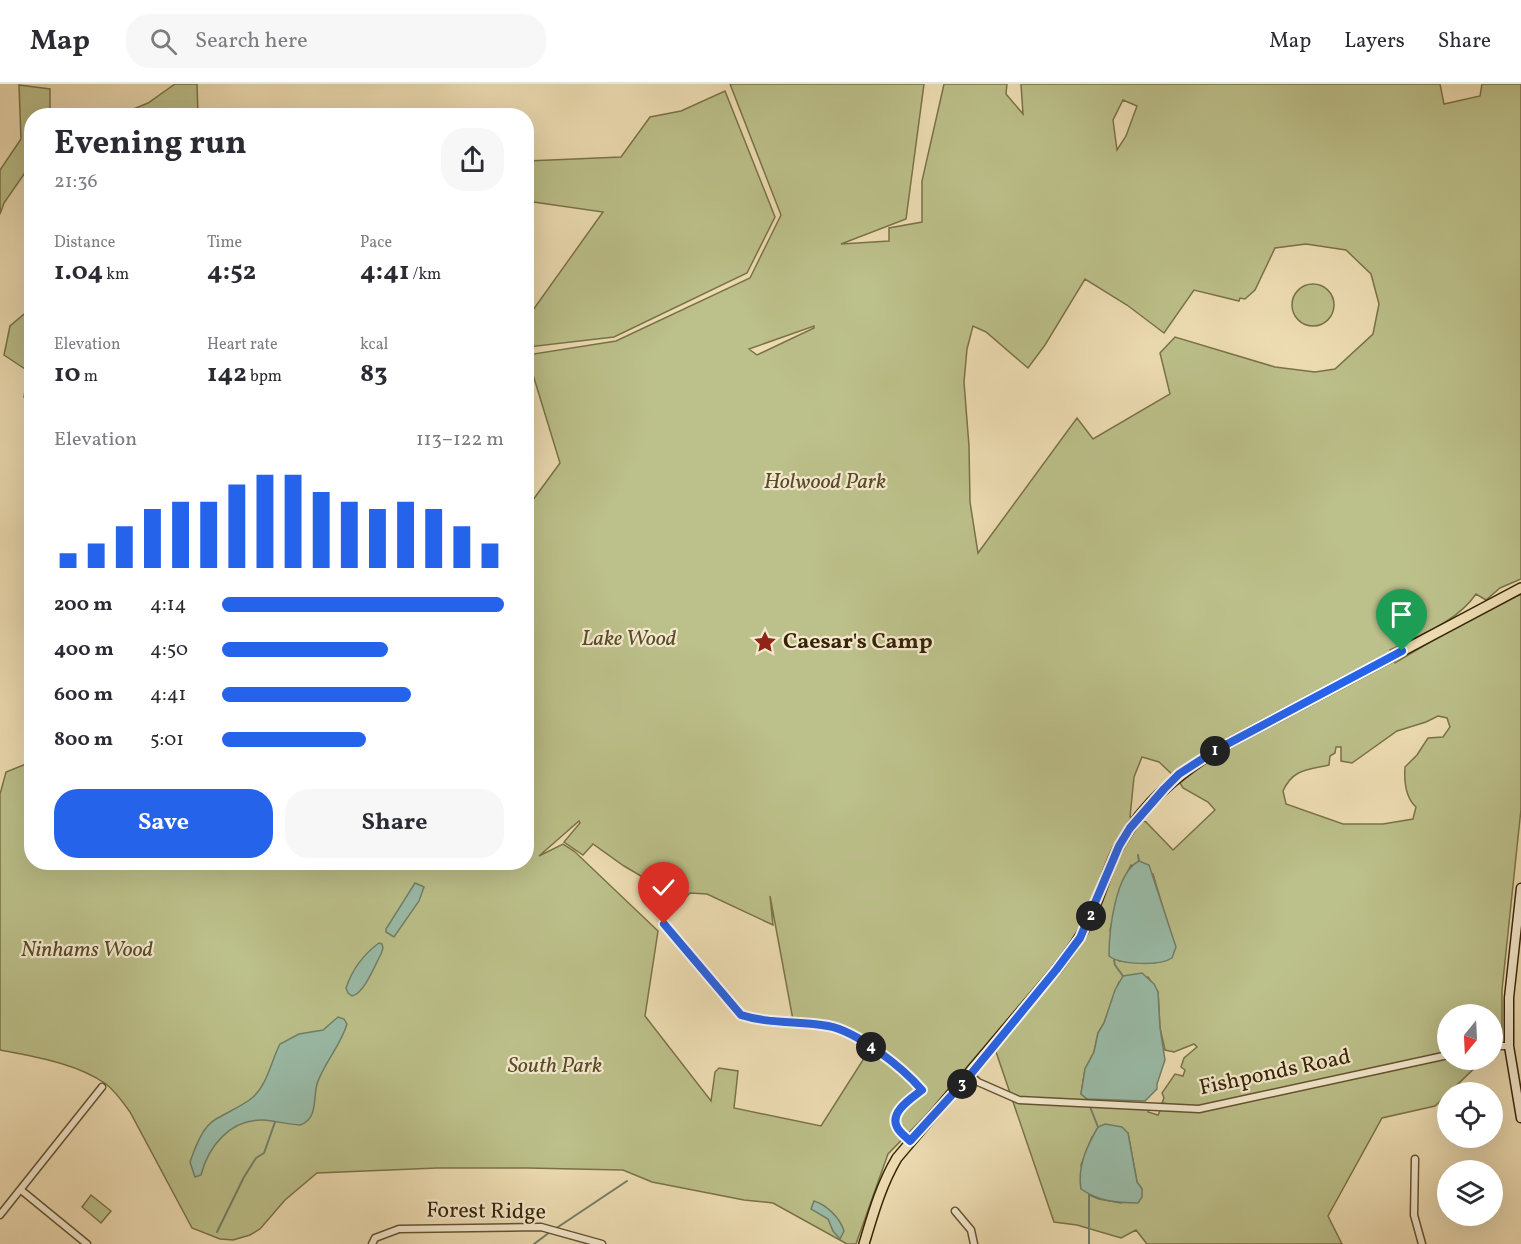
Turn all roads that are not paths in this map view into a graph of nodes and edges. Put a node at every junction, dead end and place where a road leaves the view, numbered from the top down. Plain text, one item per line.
1 (1521, 588) edge
2 (1521, 888) edge
3 (664, 924) dead end
4 (1503, 1046) edge
5 (1509, 1046) junction
6 (1437, 1056) edge
7 (970, 1075) junction
8 (102, 1087) dead end
9 (1521, 1118) edge
10 (910, 1141) junction
11 (1415, 1159) dead end
12 (21, 1190) junction
13 (955, 1211) dead end
14 (0, 1215) edge
15 (87, 1244) edge
16 (372, 1244) edge
17 (602, 1244) edge
18 (864, 1244) edge
19 (974, 1244) edge
20 (1422, 1244) edge

1 - 7 main road
2 - 5 main road
3 - 10 street
4 - 5 street
5 - 9 main road
6 - 7 street, Fishponds Road
7 - 10 main road
8 - 12 street
10 - 18 main road
11 - 20 street
12 - 14 street
12 - 15 street
13 - 19 street
16 - 17 street, Forest Ridge

